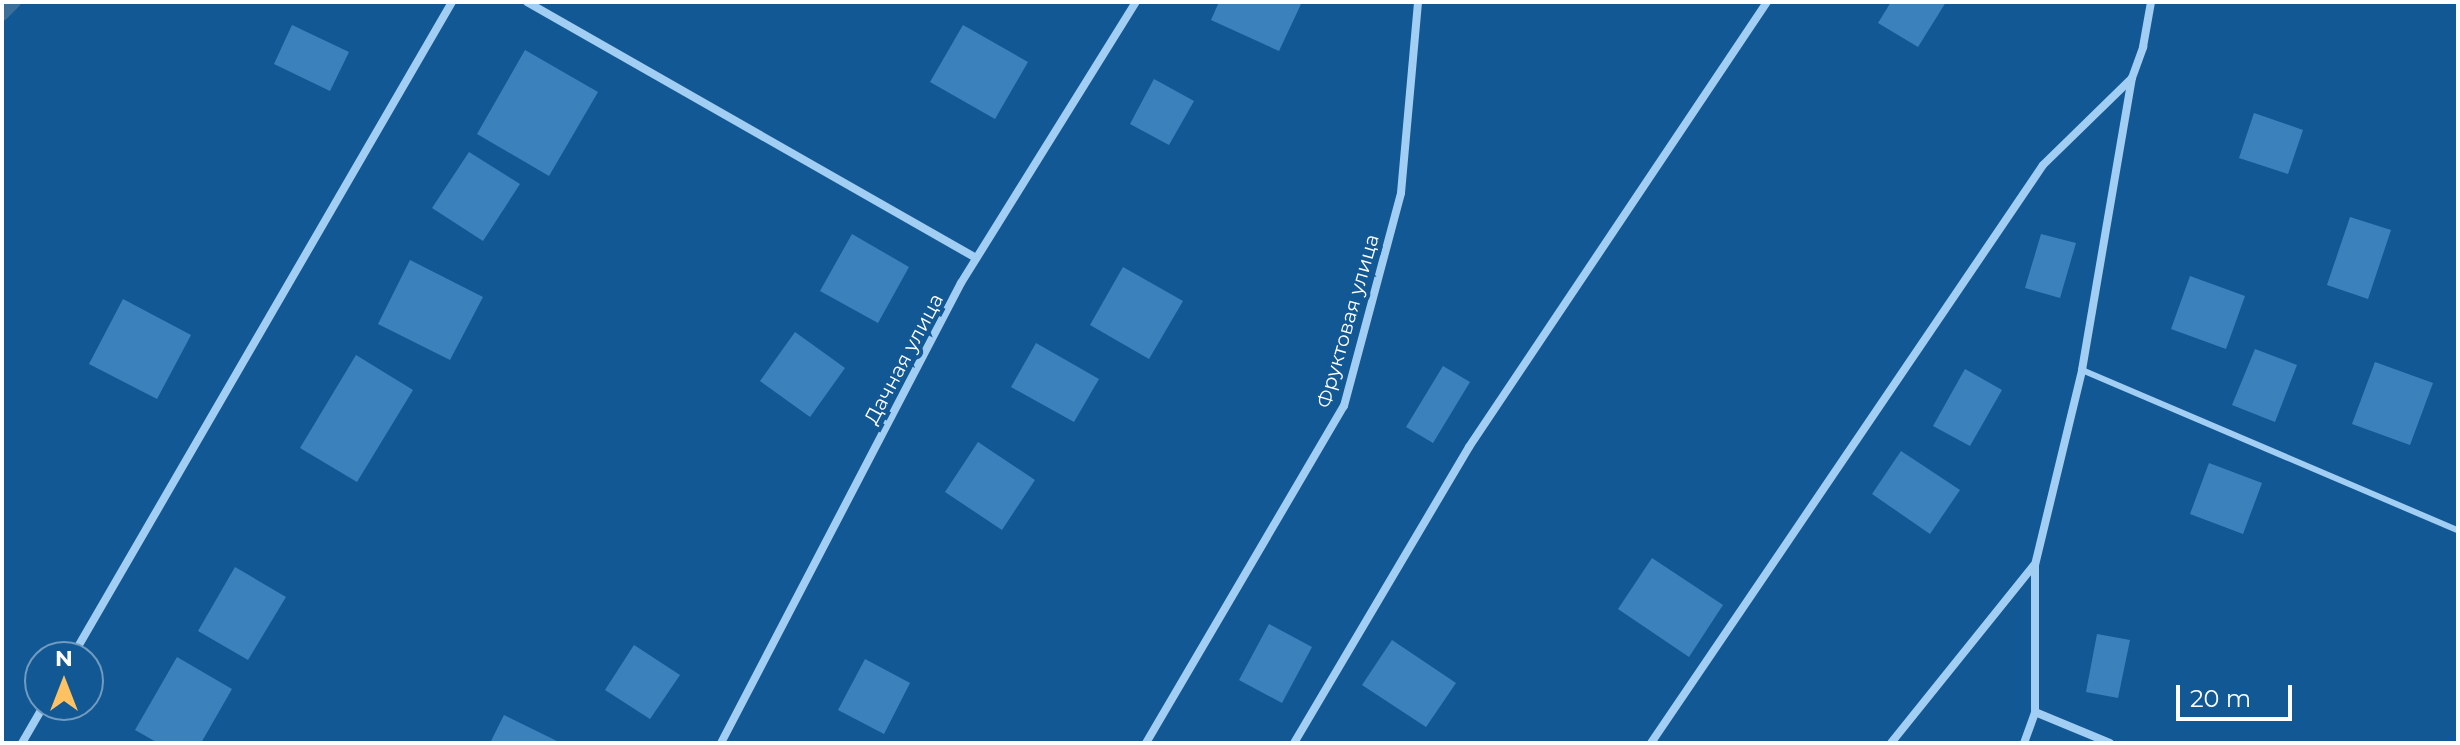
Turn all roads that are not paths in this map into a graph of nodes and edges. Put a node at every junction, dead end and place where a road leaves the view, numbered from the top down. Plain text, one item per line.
1 (452, 2) edge
2 (527, 2) edge
3 (1136, 2) edge
4 (1418, 2) edge
5 (1767, 2) edge
6 (2151, 2) edge
7 (2132, 78) junction
8 (976, 258) junction
9 (2082, 370) junction
10 (2458, 530) edge
11 (2035, 565) junction
12 (81, 641) edge
13 (2035, 712) junction
14 (35, 721) edge
15 (22, 743) edge
16 (721, 743) edge
17 (1146, 743) edge
18 (1294, 743) edge
19 (1651, 743) edge
20 (1891, 743) edge
21 (2024, 743) edge
22 (2110, 743) edge

1 - 12 street
2 - 8 street
3 - 8 street, Дачная улица
4 - 17 street, Фруктовая улица
5 - 18 street
6 - 7 street
7 - 9 street
7 - 19 street
8 - 16 street, Дачная улица
9 - 10 lane
9 - 11 street
11 - 13 street
11 - 20 street
13 - 21 street
13 - 22 street
14 - 15 street

